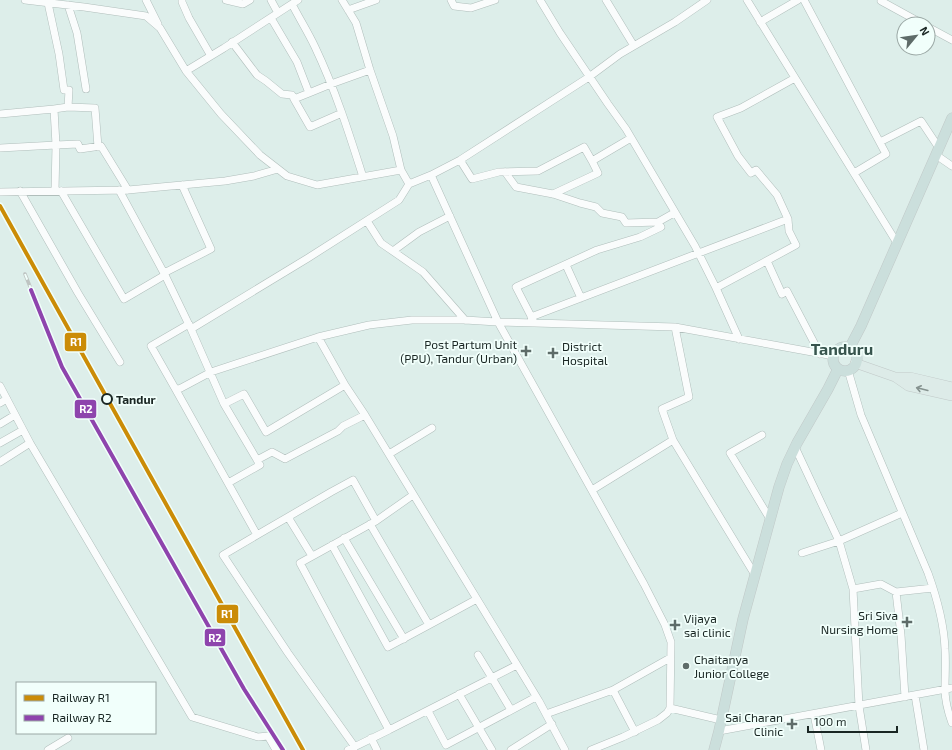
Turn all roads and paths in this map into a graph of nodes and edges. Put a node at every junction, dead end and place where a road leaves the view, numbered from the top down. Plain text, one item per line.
1 (29, 0) edge
2 (80, 0) edge
3 (146, 0) edge
4 (182, 0) edge
5 (226, 0) edge
6 (250, 0) edge
7 (271, 0) edge
8 (342, 0) edge
9 (376, 0) edge
10 (451, 0) edge
11 (495, 0) edge
12 (540, 0) edge
13 (606, 0) edge
14 (707, 0) edge
15 (747, 0) edge
16 (798, 0) edge
17 (804, 0) edge
18 (881, 1) dead end
19 (295, 2) edge
20 (48, 3) junction
21 (68, 5) junction
22 (84, 7) junction
23 (348, 10) junction
24 (278, 13) junction
25 (908, 16) edge
26 (271, 18) junction
27 (760, 22) junction
28 (160, 28) junction
29 (936, 31) edge
30 (952, 40) edge
31 (232, 42) junction
32 (634, 46) junction
33 (210, 56) junction
34 (370, 70) junction
35 (186, 71) junction
36 (589, 77) junction
37 (795, 78) junction
38 (331, 84) junction
39 (86, 89) dead end
40 (309, 93) junction
41 (294, 99) junction
42 (68, 107) junction
43 (54, 109) junction
44 (342, 113) junction
45 (0, 114) edge
46 (952, 118) edge
47 (631, 138) junction
48 (880, 142) junction
49 (56, 145) junction
50 (98, 147) junction
51 (0, 148) edge
52 (937, 152) junction
53 (460, 160) junction
54 (592, 161) junction
55 (952, 166) edge
56 (278, 168) junction
57 (401, 170) junction
58 (505, 172) junction
59 (854, 173) junction
60 (431, 175) junction
61 (363, 177) junction
62 (409, 184) junction
63 (182, 185) junction
64 (119, 190) junction
65 (128, 190) junction
66 (0, 191) edge
67 (20, 191) junction
68 (58, 191) junction
69 (553, 194) junction
70 (674, 213) junction
71 (450, 216) junction
72 (788, 219) junction
73 (367, 221) junction
74 (658, 222) junction
75 (897, 243) junction
76 (393, 251) junction
77 (698, 253) junction
78 (767, 261) junction
79 (566, 265) junction
80 (164, 274) junction
81 (716, 288) junction
82 (581, 298) junction
83 (465, 320) junction
84 (533, 320) junction
85 (498, 322) junction
86 (190, 326) junction
87 (675, 328) junction
88 (318, 337) junction
89 (739, 339) junction
90 (849, 349) junction
91 (820, 354) junction
92 (834, 356) junction
93 (120, 362) dead end
94 (847, 367) junction
95 (211, 372) junction
96 (895, 377) junction
97 (345, 385) junction
98 (0, 386) edge
99 (952, 387) edge
100 (179, 389) junction
101 (952, 396) edge
102 (7, 399) junction
103 (0, 403) edge
104 (224, 404) junction
105 (15, 415) junction
106 (365, 415) junction
107 (0, 424) edge
108 (432, 428) dead end
109 (23, 430) junction
110 (762, 435) dead end
111 (673, 440) junction
112 (0, 443) edge
113 (30, 443) junction
114 (795, 447) junction
115 (389, 454) junction
116 (257, 460) junction
117 (0, 462) edge
118 (228, 483) junction
119 (592, 490) junction
120 (413, 495) junction
121 (902, 513) junction
122 (288, 517) junction
123 (770, 519) junction
124 (373, 522) junction
125 (257, 535) junction
126 (344, 538) junction
127 (839, 542) junction
128 (332, 545) junction
129 (802, 553) dead end
130 (312, 556) junction
131 (755, 575) junction
132 (933, 588) junction
133 (853, 589) junction
134 (896, 592) junction
135 (476, 599) junction
136 (429, 625) junction
137 (404, 639) junction
138 (478, 655) dead end
139 (670, 658) junction
140 (517, 665) junction
141 (492, 678) junction
142 (949, 689) edge
143 (613, 690) junction
144 (460, 694) junction
145 (916, 695) junction
146 (536, 697) junction
147 (905, 697) junction
148 (859, 706) junction
149 (670, 708) junction
150 (511, 710) junction
151 (428, 711) junction
152 (546, 714) junction
153 (814, 714) junction
154 (720, 720) junction
155 (952, 722) edge
156 (552, 724) junction
157 (479, 727) junction
158 (389, 730) junction
159 (718, 731) junction
160 (635, 732) junction
161 (68, 738) dead end
162 (371, 738) junction
163 (352, 748) edge
164 (447, 748) edge
165 (48, 750) edge
166 (276, 750) edge
167 (377, 750) edge
168 (492, 750) edge
169 (512, 750) edge
170 (565, 750) edge
171 (591, 750) edge
172 (714, 750) edge
173 (821, 750) edge
174 (866, 750) edge
175 (924, 750) edge

1 - 20 street
2 - 22 street
3 - 28 street
4 - 33 street
5 - 6 street
7 - 24 street
8 - 23 street
9 - 23 street
10 - 11 street
12 - 36 street
13 - 32 street
14 - 32 street
15 - 27 street
16 - 27 street
17 - 48 street
18 - 25 street
19 - 24 street
19 - 38 street
20 - 21 street
20 - 42 street
21 - 22 street
21 - 39 street
22 - 28 street
23 - 34 street
24 - 26 street
26 - 31 street
26 - 40 street
27 - 37 street
28 - 35 street
29 - 30 street
31 - 33 street
31 - 41 street
32 - 36 street
33 - 35 street
34 - 38 street
34 - 57 street
35 - 56 street
36 - 47 street
36 - 53 street
37 - 59 street
37 - 72 street
38 - 40 street
38 - 44 street
40 - 41 street
41 - 44 street
42 - 43 street
42 - 50 street
43 - 45 street
43 - 49 street
44 - 61 street
46 - 52 highway
47 - 54 street
47 - 70 street
48 - 52 street
48 - 59 street
49 - 50 street
49 - 51 street
49 - 68 street
50 - 65 street
52 - 55 street
52 - 75 highway
53 - 58 street
53 - 60 street
54 - 58 street
54 - 69 street
56 - 61 street
56 - 63 street
57 - 61 street
57 - 62 street
58 - 69 street
59 - 75 street
60 - 62 street
60 - 71 street
62 - 73 street
63 - 65 street
63 - 80 street
64 - 65 street
64 - 68 street
64 - 80 street
66 - 67 street
67 - 68 street
67 - 93 street
68 - 80 street
69 - 74 street
70 - 74 street
70 - 77 street
71 - 76 street
71 - 85 street
72 - 77 street
72 - 78 street
73 - 76 street
73 - 86 street
74 - 79 street
75 - 90 highway
76 - 83 street
77 - 81 street
77 - 82 street
78 - 81 street
78 - 91 street
79 - 82 street
79 - 84 street
80 - 86 street
81 - 89 street
82 - 84 street
83 - 85 street
83 - 88 street
84 - 85 street
84 - 87 street
85 - 119 street
86 - 95 street
86 - 100 street
87 - 89 street
87 - 111 street
88 - 95 street
88 - 97 street
89 - 91 street
90 - 92 highway
90 - 94 highway
91 - 92 street
92 - 94 highway
94 - 96 main road
94 - 114 highway
94 - 121 street
95 - 100 street
95 - 104 street
96 - 99 main road
101 -> 96 main road
97 - 104 street
97 - 106 street
98 - 102 street
100 - 118 street
102 - 103 street
102 - 105 street
104 - 116 street
105 - 107 street
105 - 109 street
106 - 115 street
106 - 116 street
108 - 115 street
109 - 112 street
109 - 113 street
110 - 123 street
111 - 119 street
111 - 131 street
113 - 117 street
113 - 166 street
114 - 123 highway
114 - 127 street
115 - 120 street
116 - 118 street
118 - 125 street
119 - 139 street
120 - 124 street
120 - 135 street
121 - 127 street
121 - 132 street
122 - 124 street
122 - 125 street
122 - 130 street
123 - 131 highway
124 - 126 street
124 - 136 street
125 - 163 street
126 - 128 street
126 - 137 street
127 - 129 street
127 - 133 street
128 - 130 street
128 - 137 street
130 - 158 street
131 - 154 highway
132 - 134 street
132 - 142 street
133 - 134 street
133 - 148 street
134 - 147 street
135 - 136 street
135 - 140 street
136 - 137 street
138 - 141 street
139 - 143 street
139 - 149 street
140 - 141 street
140 - 146 street
141 - 144 street
141 - 150 street
142 - 145 street
142 - 155 street
143 - 152 street
143 - 160 street
144 - 151 street
144 - 157 street
145 - 147 street
145 - 175 street
146 - 150 street
146 - 152 street
147 - 148 street
148 - 153 street
148 - 174 street
149 - 154 street
149 - 160 street
150 - 157 street
151 - 158 street
151 - 164 street
152 - 156 street
153 - 159 street
153 - 173 street
154 - 159 highway
156 - 169 street
156 - 170 street
157 - 164 street
157 - 168 street
158 - 162 street
159 - 172 highway
160 - 171 street
161 - 165 street
162 - 163 street
162 - 167 street

